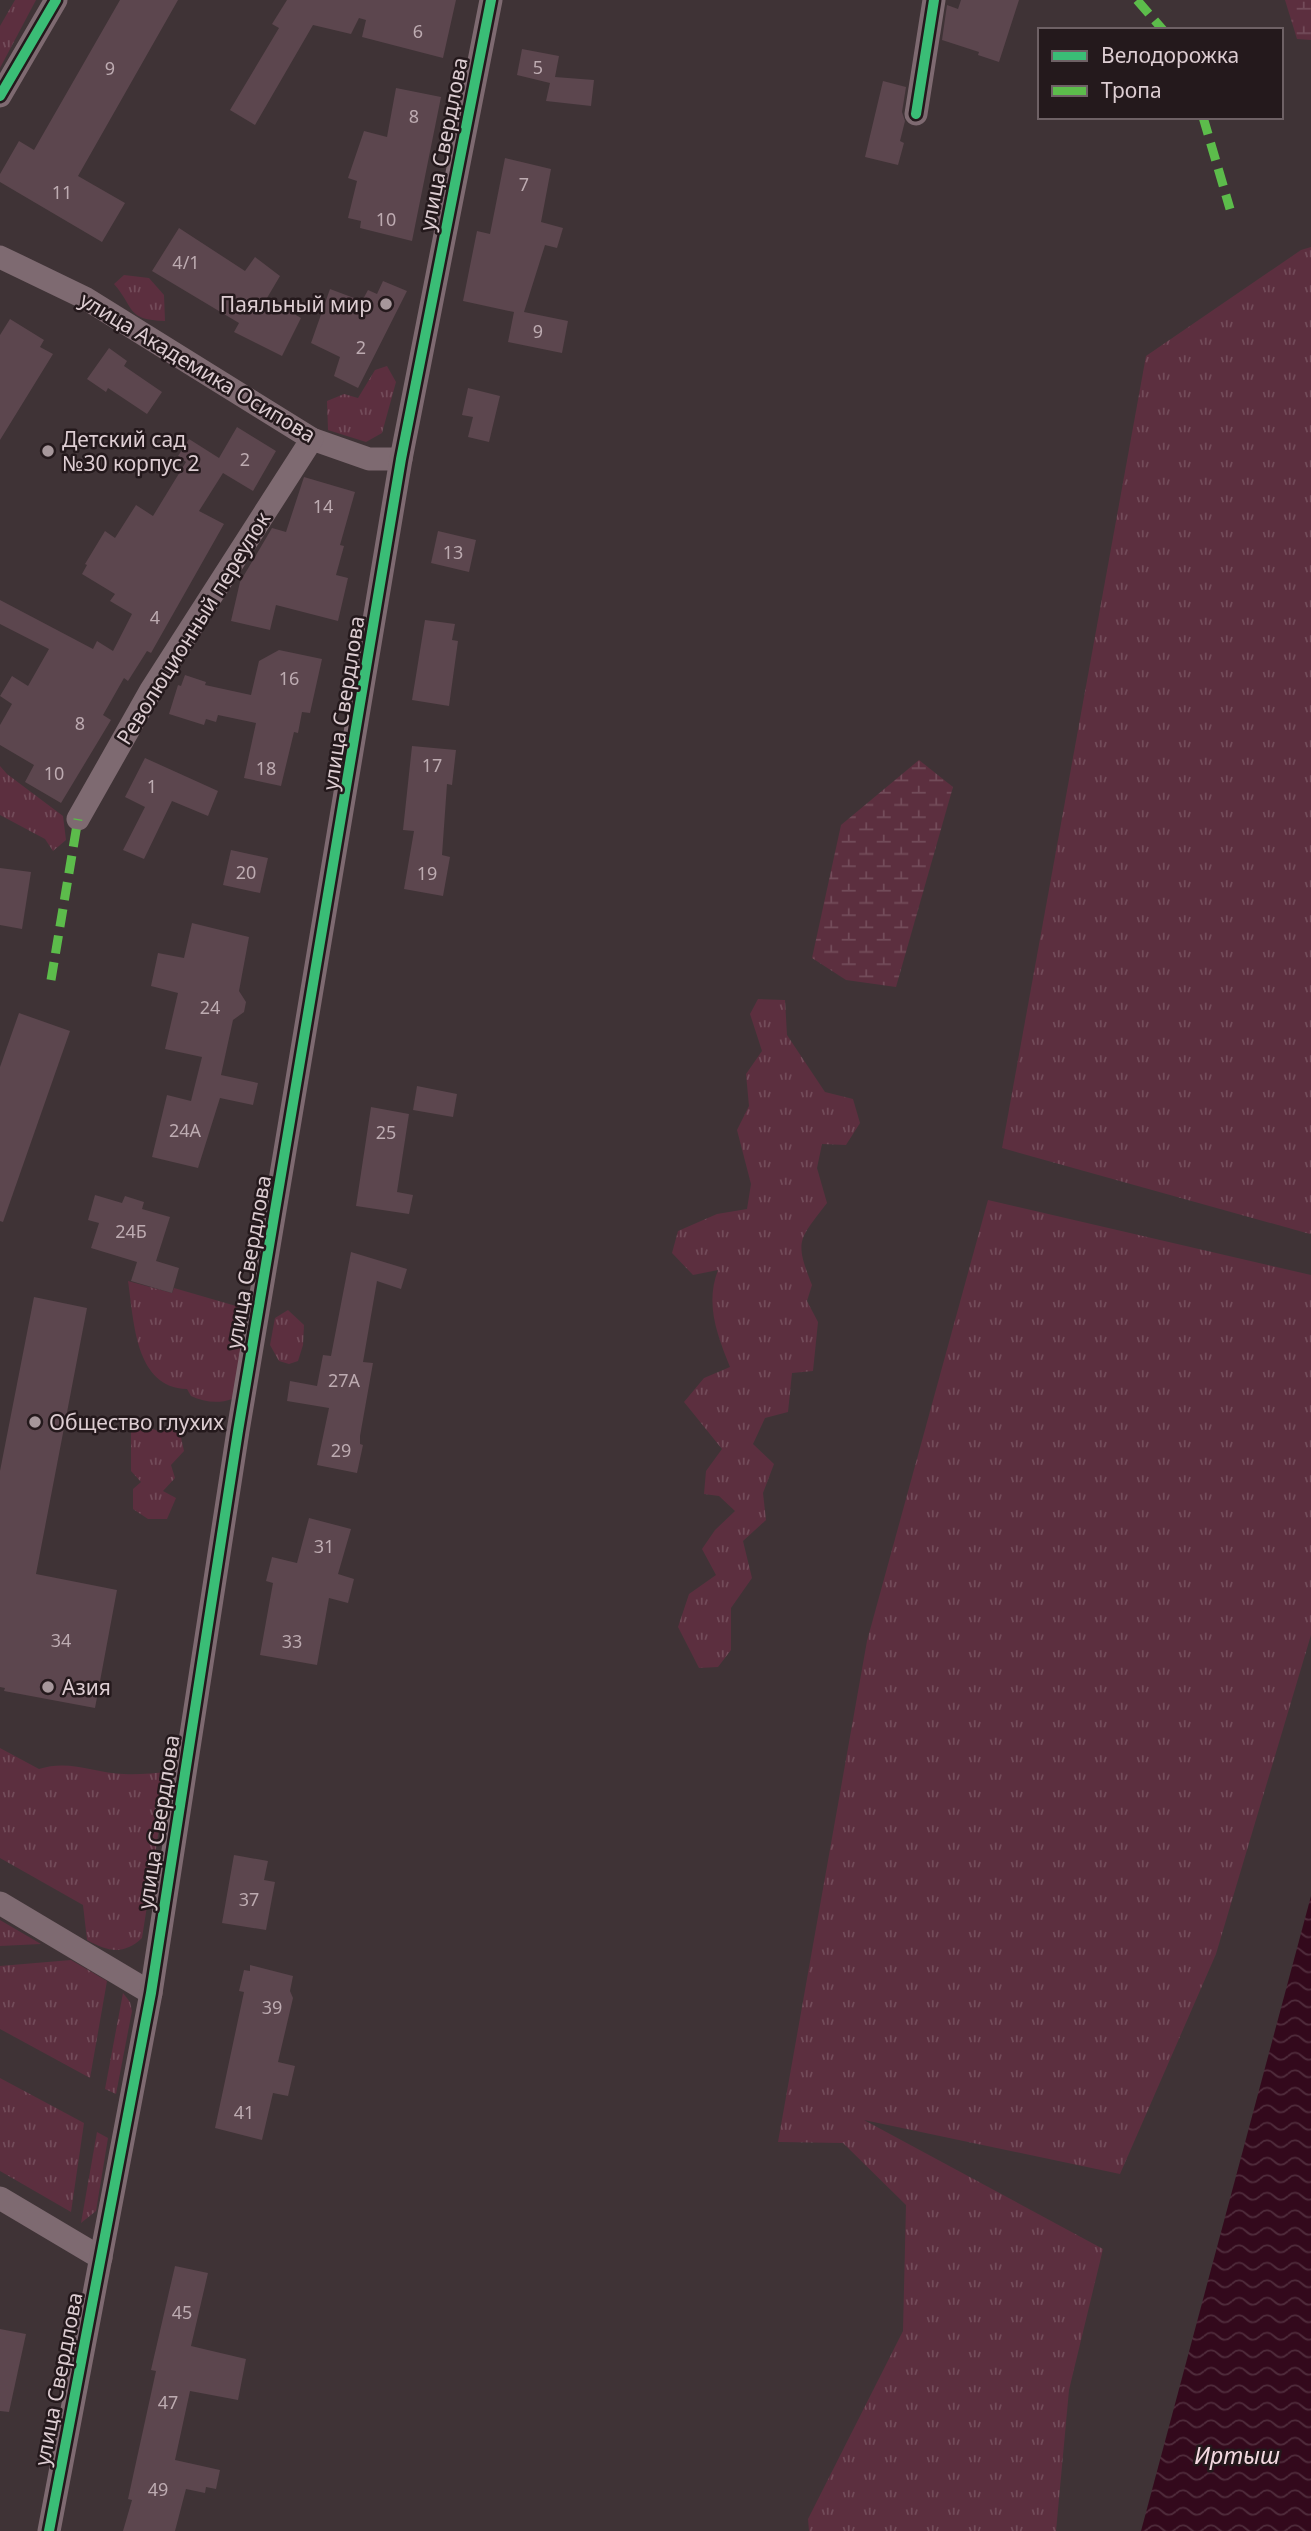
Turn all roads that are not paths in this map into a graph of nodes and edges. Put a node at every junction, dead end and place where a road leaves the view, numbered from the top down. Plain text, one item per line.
1 (57, 0) edge
2 (491, 0) edge
3 (934, 0) edge
4 (0, 96) edge
5 (916, 114) dead end
6 (0, 257) edge
7 (312, 439) junction
8 (401, 459) junction
9 (78, 819) dead end
10 (0, 1903) edge
11 (151, 1993) junction
12 (0, 2198) edge
13 (101, 2258) junction
14 (49, 2531) edge

1 - 4 street
2 - 8 street, улица Свердлова
3 - 5 street
6 - 7 street, улица Академика Осипова
7 - 8 street, улица Академика Осипова
7 - 9 street, Революционный переулок
8 - 11 street, улица Свердлова
10 - 11 street
11 - 13 street, улица Свердлова
12 - 13 street
13 - 14 street, улица Свердлова

